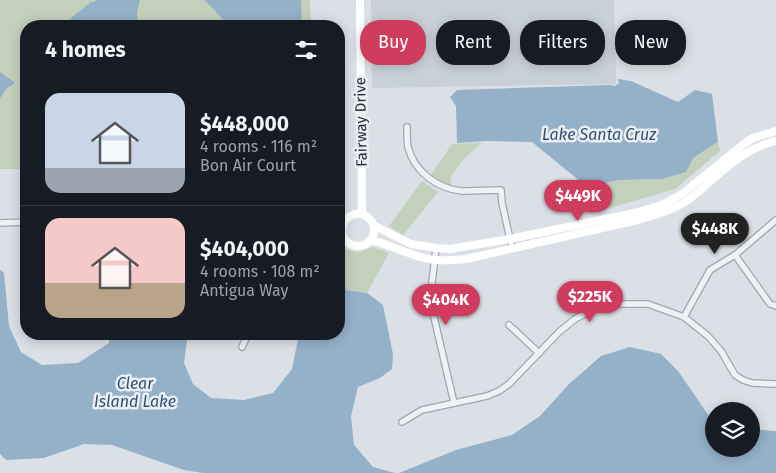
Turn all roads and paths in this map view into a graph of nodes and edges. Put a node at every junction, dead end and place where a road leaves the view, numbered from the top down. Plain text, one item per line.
1 (360, 0) edge
2 (407, 127) dead end
3 (776, 131) edge
4 (764, 134) junction
5 (776, 141) edge
6 (767, 143) junction
7 (362, 214) junction
8 (345, 218) edge
9 (776, 220) edge
10 (0, 222) edge
11 (20, 222) edge
12 (375, 226) junction
13 (345, 239) edge
14 (510, 239) junction
15 (371, 240) junction
16 (436, 248) junction
17 (512, 248) junction
18 (735, 254) junction
19 (434, 260) junction
20 (776, 306) edge
21 (684, 317) junction
22 (509, 325) dead end
23 (245, 340) edge
24 (242, 347) dead end
25 (539, 353) junction
26 (776, 384) edge
27 (454, 403) junction
28 (402, 422) dead end

1 - 7 street, Fairway Drive
2 - 14 street
3 - 4 street
4 - 6 street
4 - 14 street
5 - 6 street
6 - 17 street
7 - 8 street
7 - 12 street
9 - 18 street
10 - 11 street
12 - 15 street
12 - 16 street
13 - 15 street
14 - 16 street
14 - 17 street
15 - 19 street
16 - 19 street
17 - 19 street
18 - 20 street
18 - 21 street
19 - 27 street
21 - 25 street
21 - 26 street
22 - 25 street
23 - 24 street
25 - 27 street
27 - 28 street

